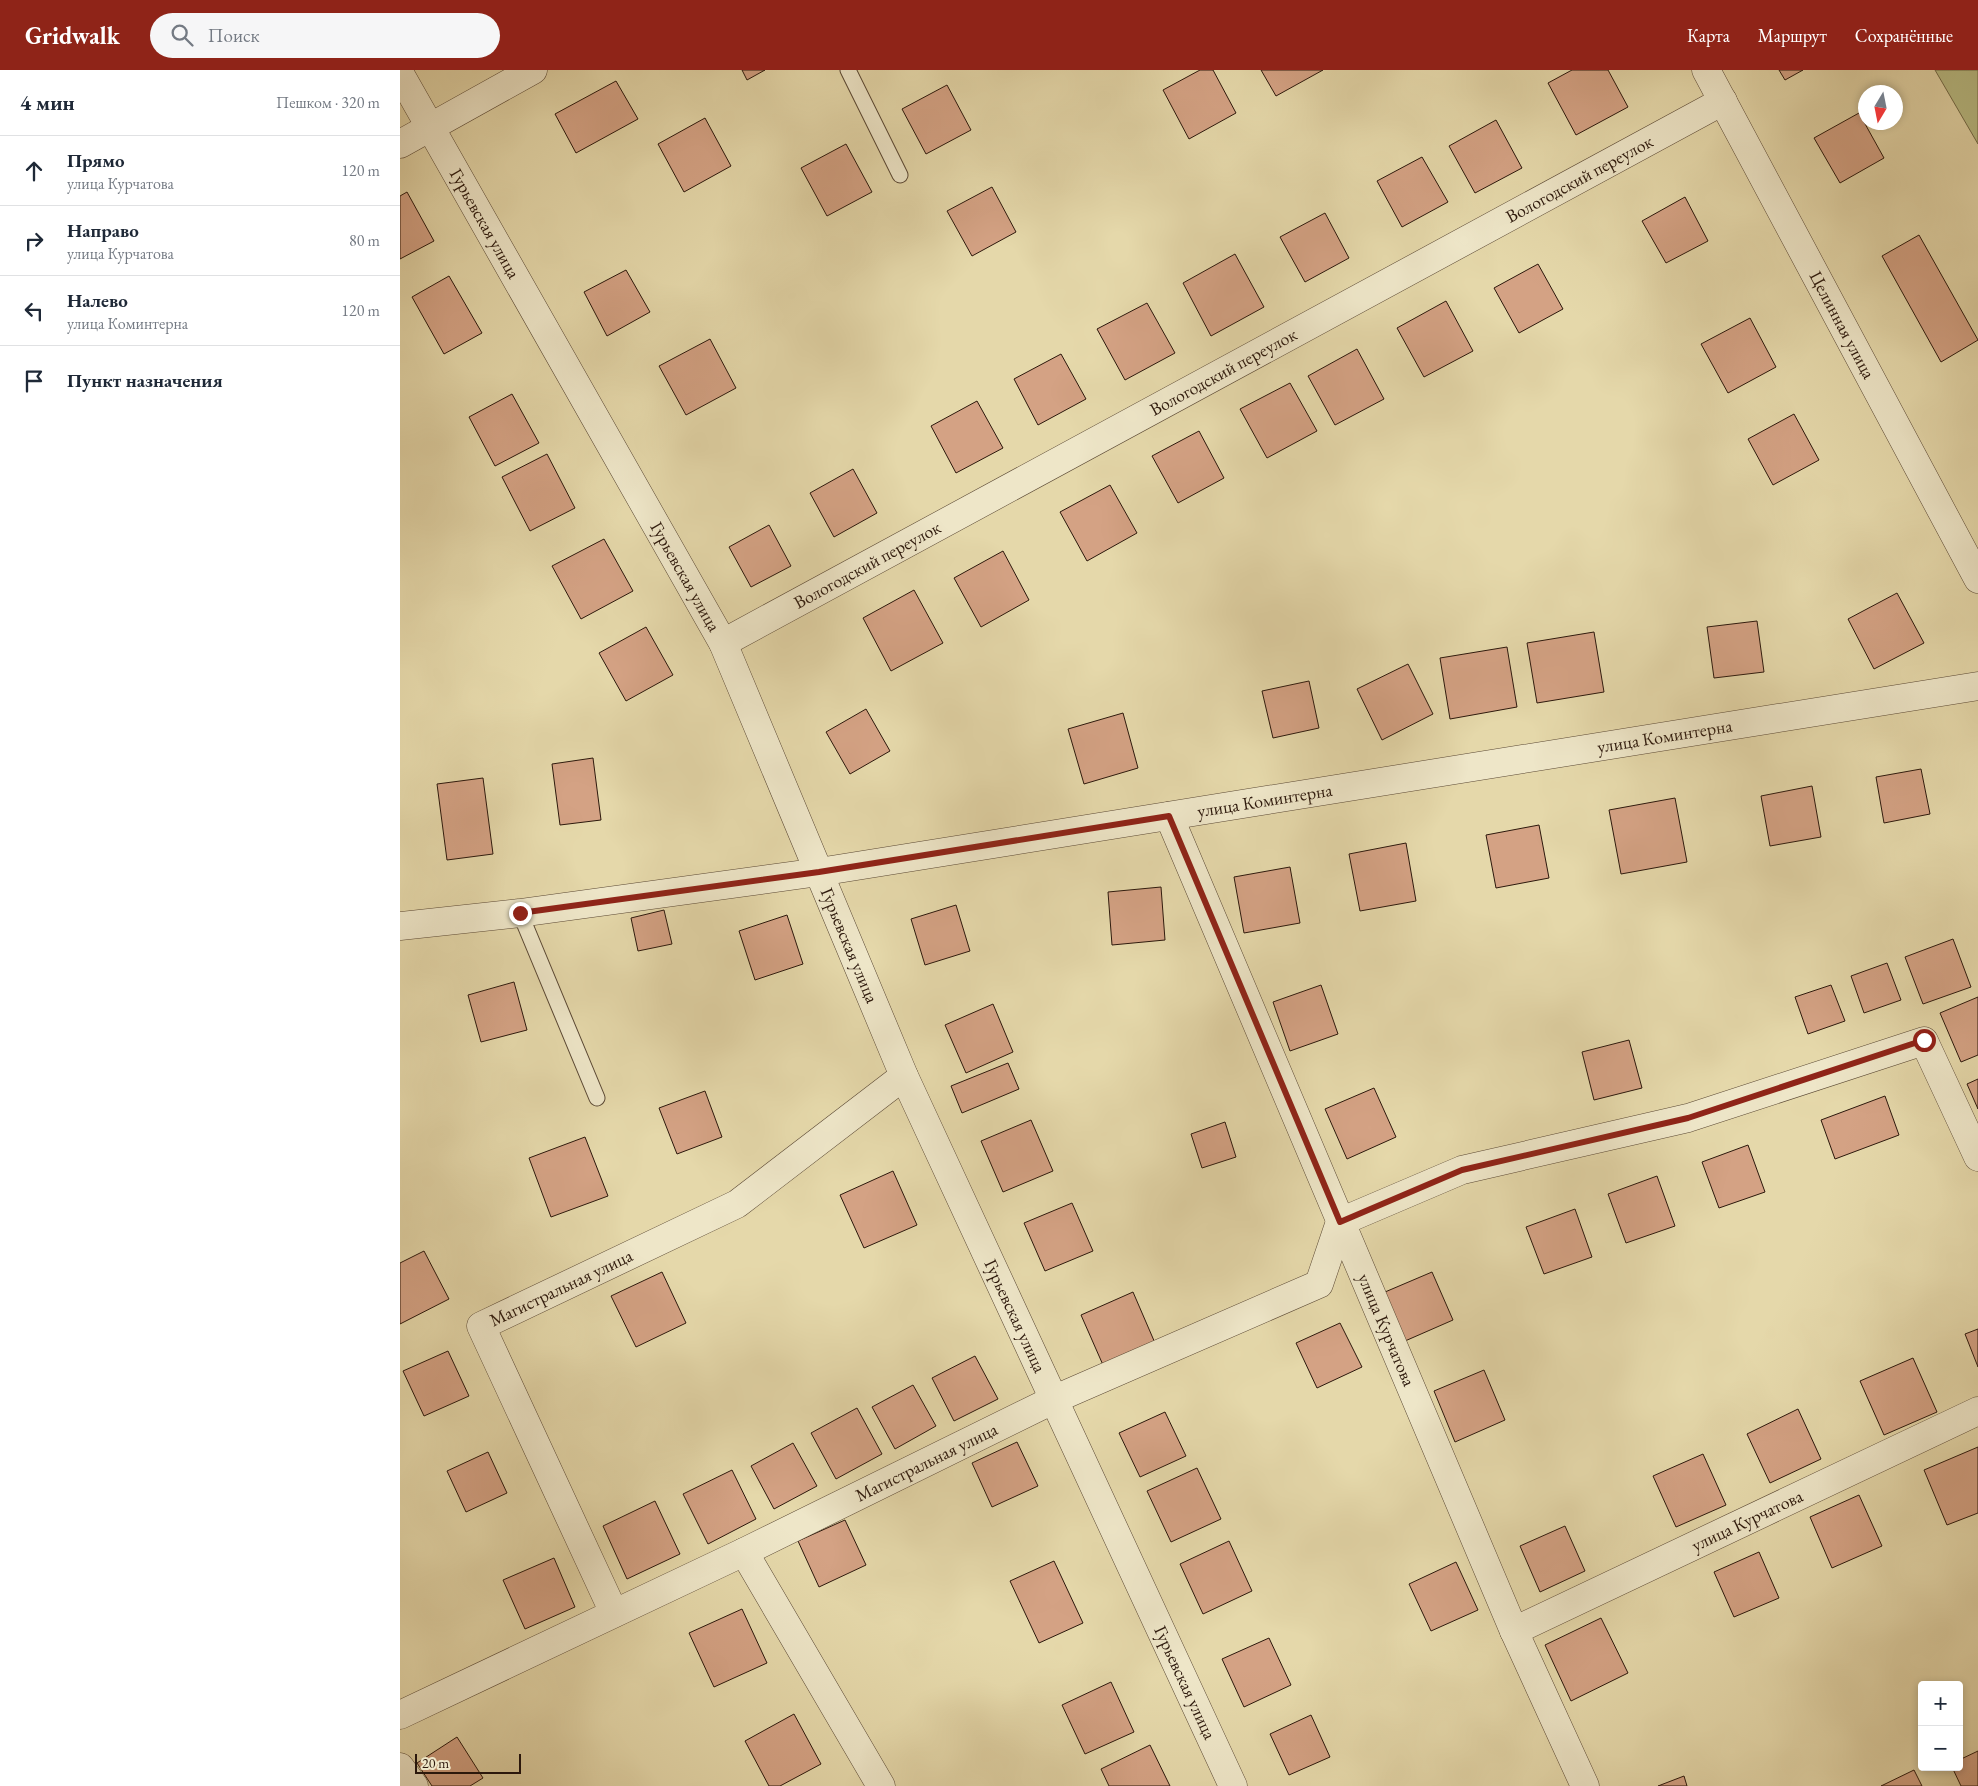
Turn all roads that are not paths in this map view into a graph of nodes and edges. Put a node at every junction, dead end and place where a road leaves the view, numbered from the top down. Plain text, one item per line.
1 (533, 70) edge
2 (848, 70) edge
3 (1706, 70) edge
4 (400, 74) edge
5 (1723, 102) junction
6 (430, 128) junction
7 (400, 144) edge
8 (900, 175) dead end
9 (1978, 579) edge
10 (723, 643) junction
11 (1978, 686) edge
12 (1169, 816) junction
13 (819, 872) junction
14 (520, 913) junction
15 (400, 926) edge
16 (904, 1076) junction
17 (597, 1098) dead end
18 (1978, 1157) edge
19 (1340, 1222) junction
20 (1055, 1399) junction
21 (1978, 1411) edge
22 (744, 1552) junction
23 (614, 1613) junction
24 (1514, 1630) junction
25 (400, 1715) edge
26 (400, 1767) edge
27 (414, 1786) edge
28 (881, 1786) edge
29 (1233, 1786) edge
30 (1586, 1786) edge

1 - 6 street
2 - 8 lane
3 - 5 street, Целинная улица
4 - 6 street, Гурьевская улица
5 - 9 street, Целинная улица
5 - 10 street, Вологодский переулок
6 - 7 street
6 - 10 street, Гурьевская улица
10 - 13 street, Гурьевская улица
11 - 12 street, улица Коминтерна
12 - 13 street, улица Коминтерна
12 - 19 street, улица Курчатова
13 - 14 street, улица Коминтерна
13 - 16 street, Гурьевская улица
14 - 15 street, улица Коминтерна
14 - 17 lane
16 - 20 street, Гурьевская улица
16 - 23 street, Магистральная улица
18 - 19 street
19 - 20 street
19 - 24 street, улица Курчатова
20 - 22 street, Магистральная улица
20 - 29 street, Гурьевская улица
21 - 24 street, улица Курчатова
22 - 23 street, Магистральная улица
22 - 28 street
23 - 25 street, Магистральная улица
24 - 30 street, улица Курчатова
26 - 27 street

